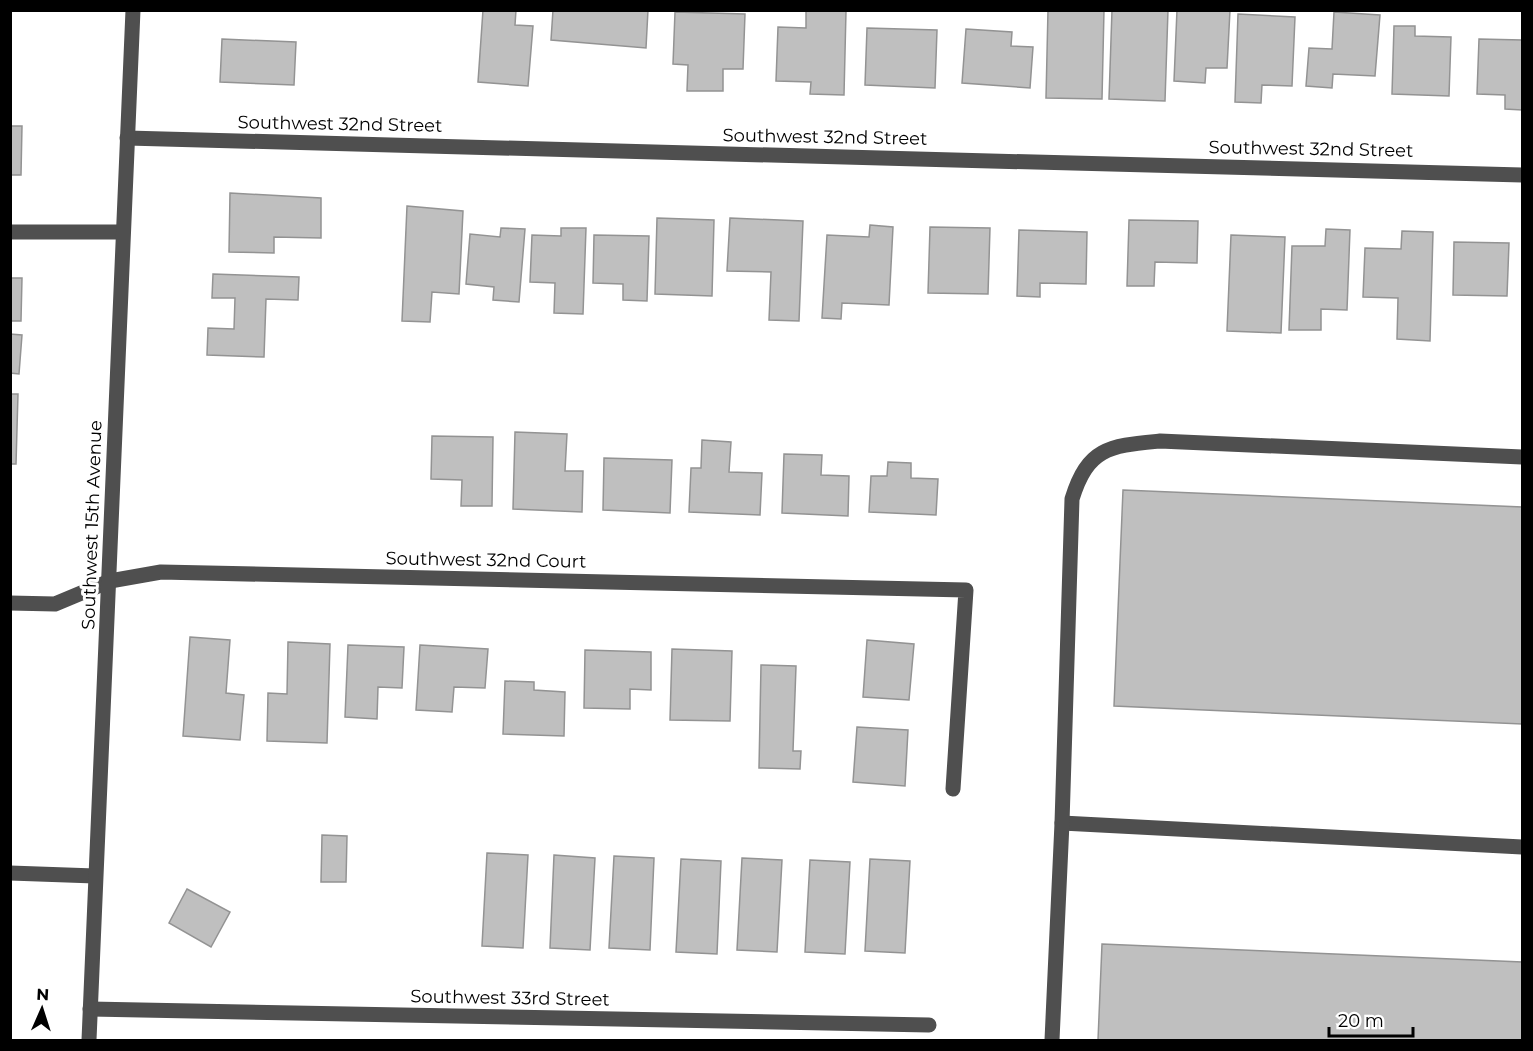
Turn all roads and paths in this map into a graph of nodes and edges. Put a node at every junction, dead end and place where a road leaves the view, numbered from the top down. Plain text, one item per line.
1 (133, 10) edge
2 (127, 138) junction
3 (1522, 174) edge
4 (10, 232) edge
5 (123, 232) junction
6 (1522, 457) edge
7 (110, 581) junction
8 (10, 603) edge
9 (953, 789) dead end
10 (1062, 823) junction
11 (1522, 847) edge
12 (10, 873) edge
13 (95, 876) junction
14 (90, 1009) junction
15 (929, 1025) dead end
16 (88, 1041) edge
17 (1052, 1041) edge

1 - 2 street, Southwest 15th Avenue
2 - 3 street, Southwest 32nd Street
2 - 5 street, Southwest 15th Avenue
4 - 5 street
5 - 7 street, Southwest 15th Avenue
6 - 10 street
7 - 8 street, Southwest 32nd Court
7 - 9 street, Southwest 32nd Court
7 - 13 street, Southwest 15th Avenue
10 - 11 street
10 - 17 street
12 - 13 street
13 - 14 street, Southwest 15th Avenue
14 - 15 street, Southwest 33rd Street
14 - 16 street, Southwest 15th Avenue

